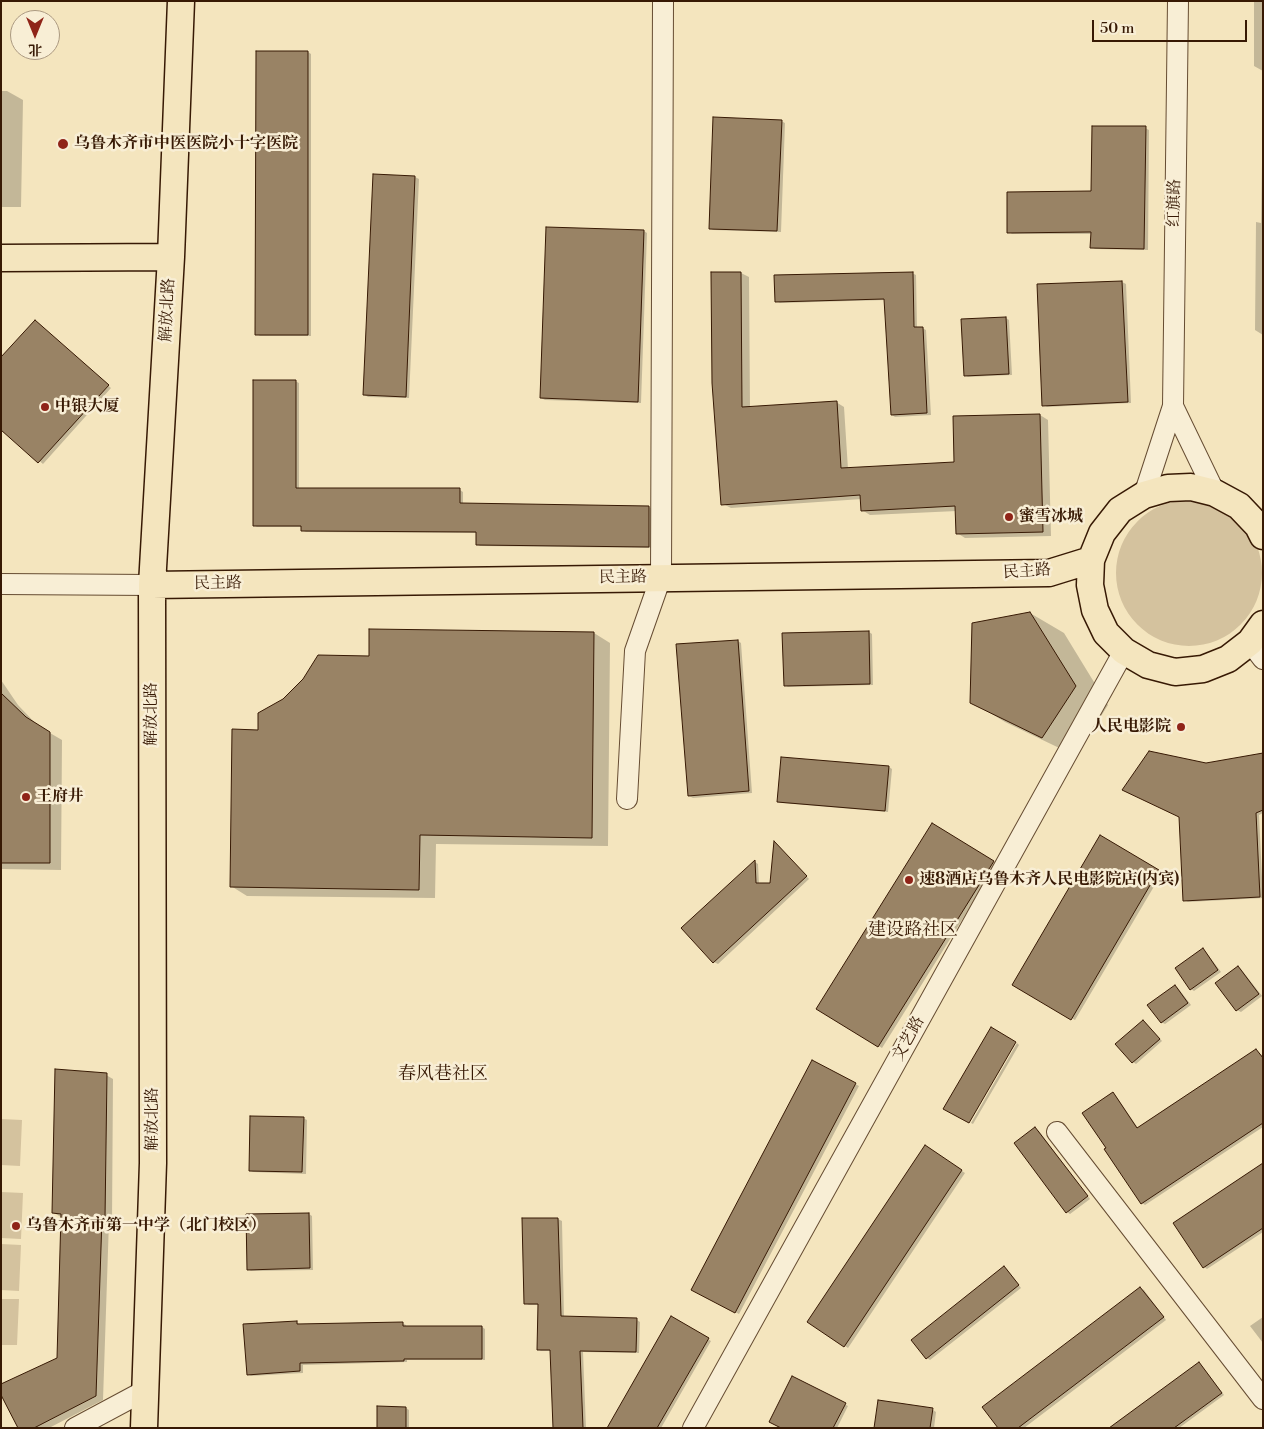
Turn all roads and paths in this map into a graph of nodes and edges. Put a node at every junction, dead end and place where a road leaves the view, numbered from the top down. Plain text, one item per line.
1 (181, 1) edge
2 (663, 1) edge
3 (1178, 1) edge
4 (1, 258) edge
5 (171, 258) junction
6 (1172, 406) junction
7 (1215, 493) junction
8 (1144, 495) junction
9 (1263, 536) edge
10 (1091, 560) junction
11 (661, 578) junction
12 (1, 584) edge
13 (152, 586) junction
14 (1259, 642) edge
15 (1124, 651) junction
16 (627, 799) dead end
17 (1057, 1132) dead end
18 (146, 1390) junction
19 (1263, 1399) edge
20 (75, 1428) edge
21 (144, 1428) edge
22 (693, 1428) edge

1 - 5 main road, 解放北路
2 - 11 street
3 - 6 street, 红旗路
4 - 5 main road
5 - 13 main road, 解放北路
6 - 7 street
6 - 8 street
7 - 8 main road
7 - 9 main road
8 - 10 main road
10 - 11 main road, 民主路
10 - 15 main road
11 - 13 main road, 民主路
11 - 16 street
12 - 13 street
13 - 18 main road, 解放北路
14 - 15 main road
15 - 22 street, 文艺路
17 - 19 street
18 - 20 street
18 - 21 main road, 解放北路

